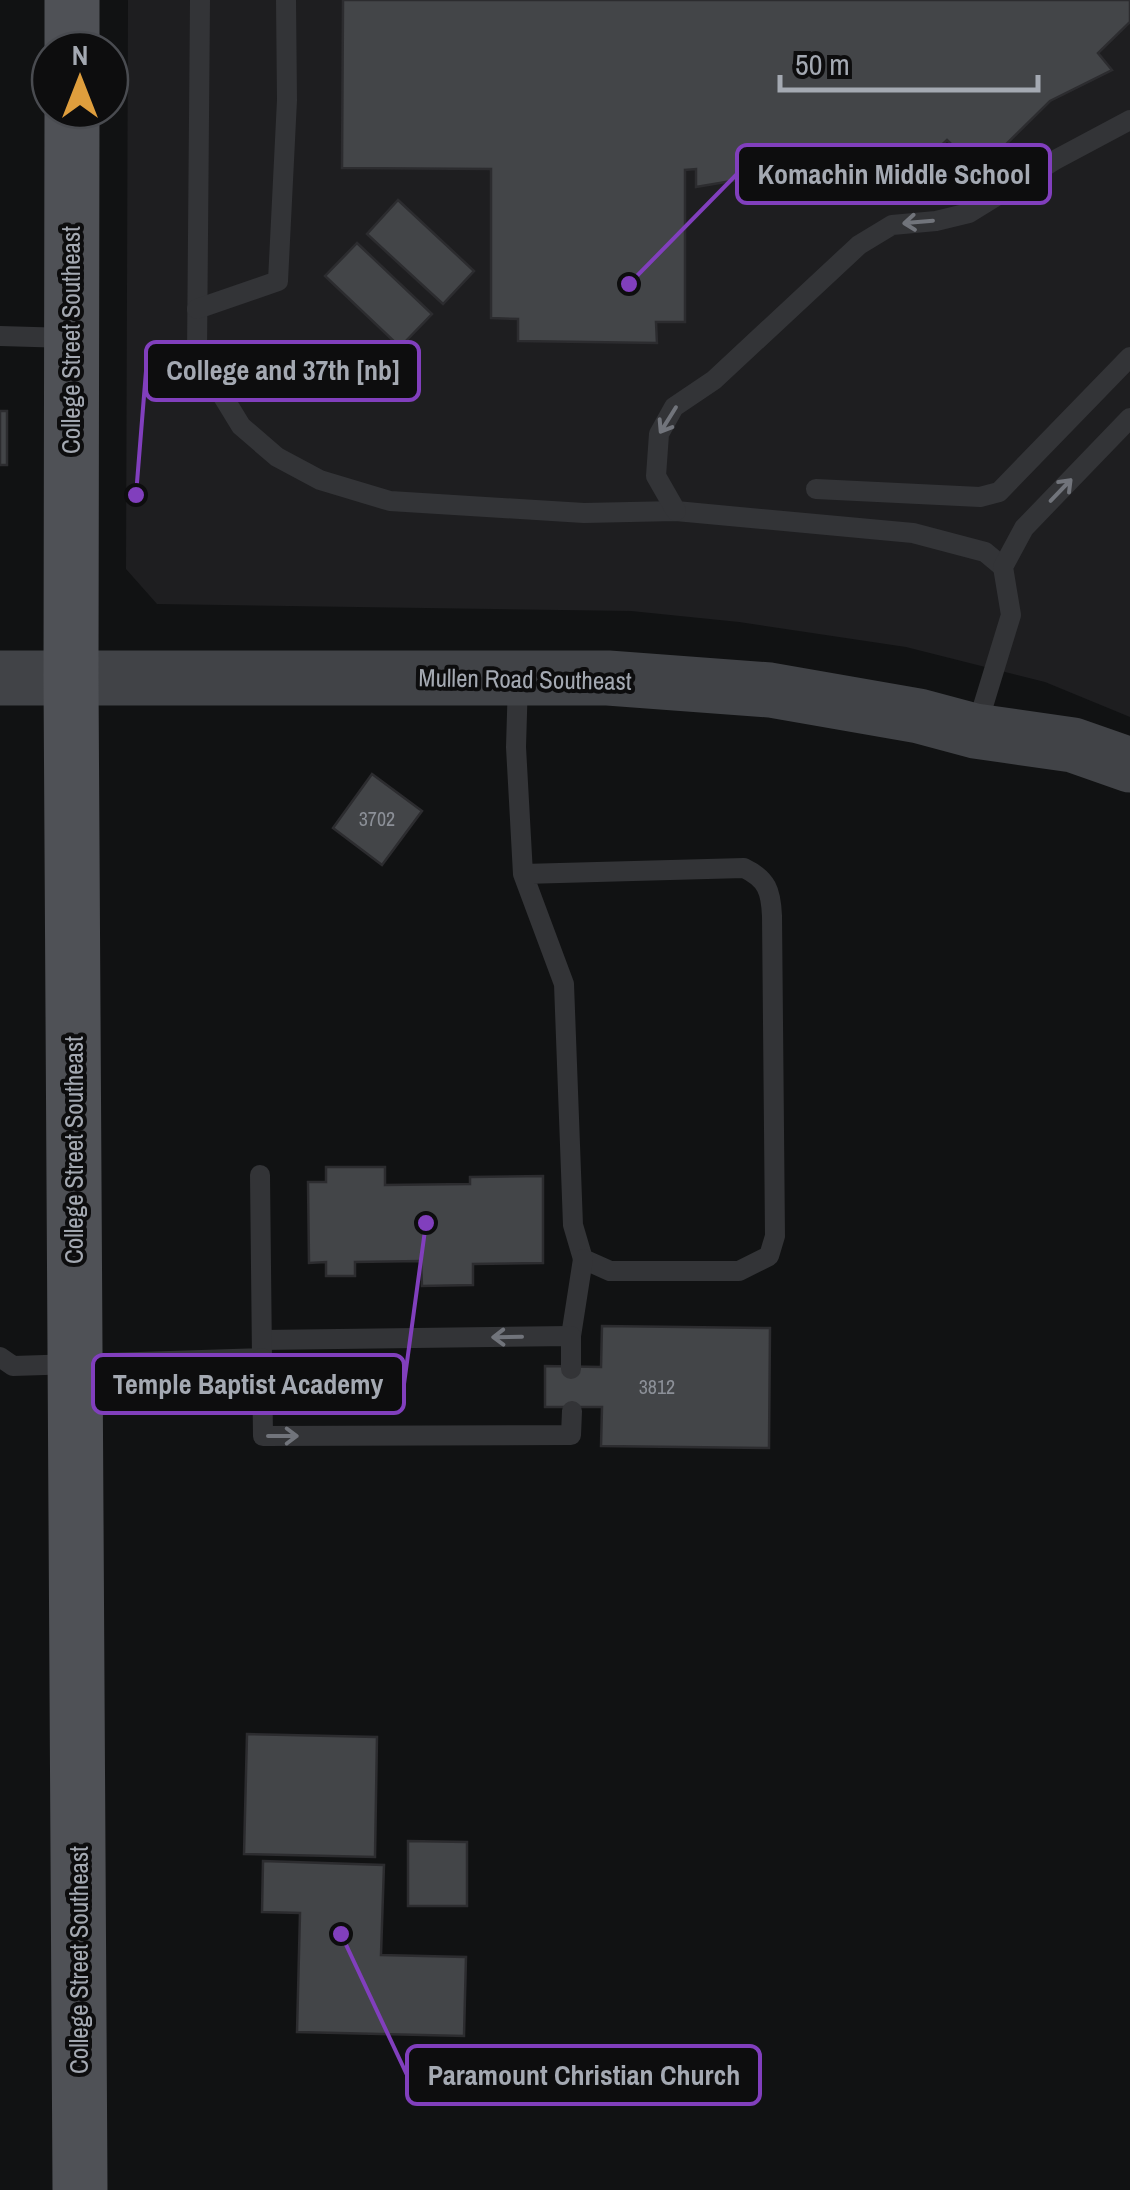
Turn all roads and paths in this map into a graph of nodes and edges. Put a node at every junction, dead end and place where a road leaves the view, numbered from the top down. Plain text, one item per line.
1 (72, 0) edge
2 (200, 0) edge
3 (286, 0) edge
4 (72, 30) edge
5 (1130, 120) edge
6 (72, 130) edge
7 (196, 309) junction
8 (0, 336) edge
9 (71, 338) junction
10 (1130, 357) edge
11 (1130, 418) edge
12 (816, 489) dead end
13 (676, 511) junction
14 (1003, 567) junction
15 (0, 678) edge
16 (71, 678) junction
17 (518, 678) junction
18 (975, 731) junction
19 (1130, 764) edge
20 (1130, 805) edge
21 (523, 874) junction
22 (260, 1175) dead end
23 (583, 1259) junction
24 (572, 1336) junction
25 (262, 1349) junction
26 (0, 1357) edge
27 (75, 1364) junction
28 (572, 1370) dead end
29 (572, 1411) dead end
30 (80, 2190) edge

1 - 4 main road
2 - 7 lane
3 - 7 lane
5 -> 13 lane
6 - 9 main road, College Street Southeast
7 - 13 lane
8 - 9 lane
9 - 16 main road, College Street Southeast
10 - 12 lane
14 -> 11 lane
13 - 14 lane
14 - 18 lane
15 - 16 street, Mullen Road Southeast
16 - 17 street, Mullen Road Southeast
16 - 27 main road, College Street Southeast
17 - 18 street, Mullen Road Southeast
17 - 21 lane
18 - 19 street, Mullen Road Southeast
18 - 20 street, Mullen Road Southeast
21 - 23 lane
21 - 23 lane
22 - 25 lane
23 - 24 lane
24 -> 25 lane
24 - 28 lane
25 - 27 lane
25 -> 29 lane
26 - 27 lane
27 - 30 main road, College Street Southeast

